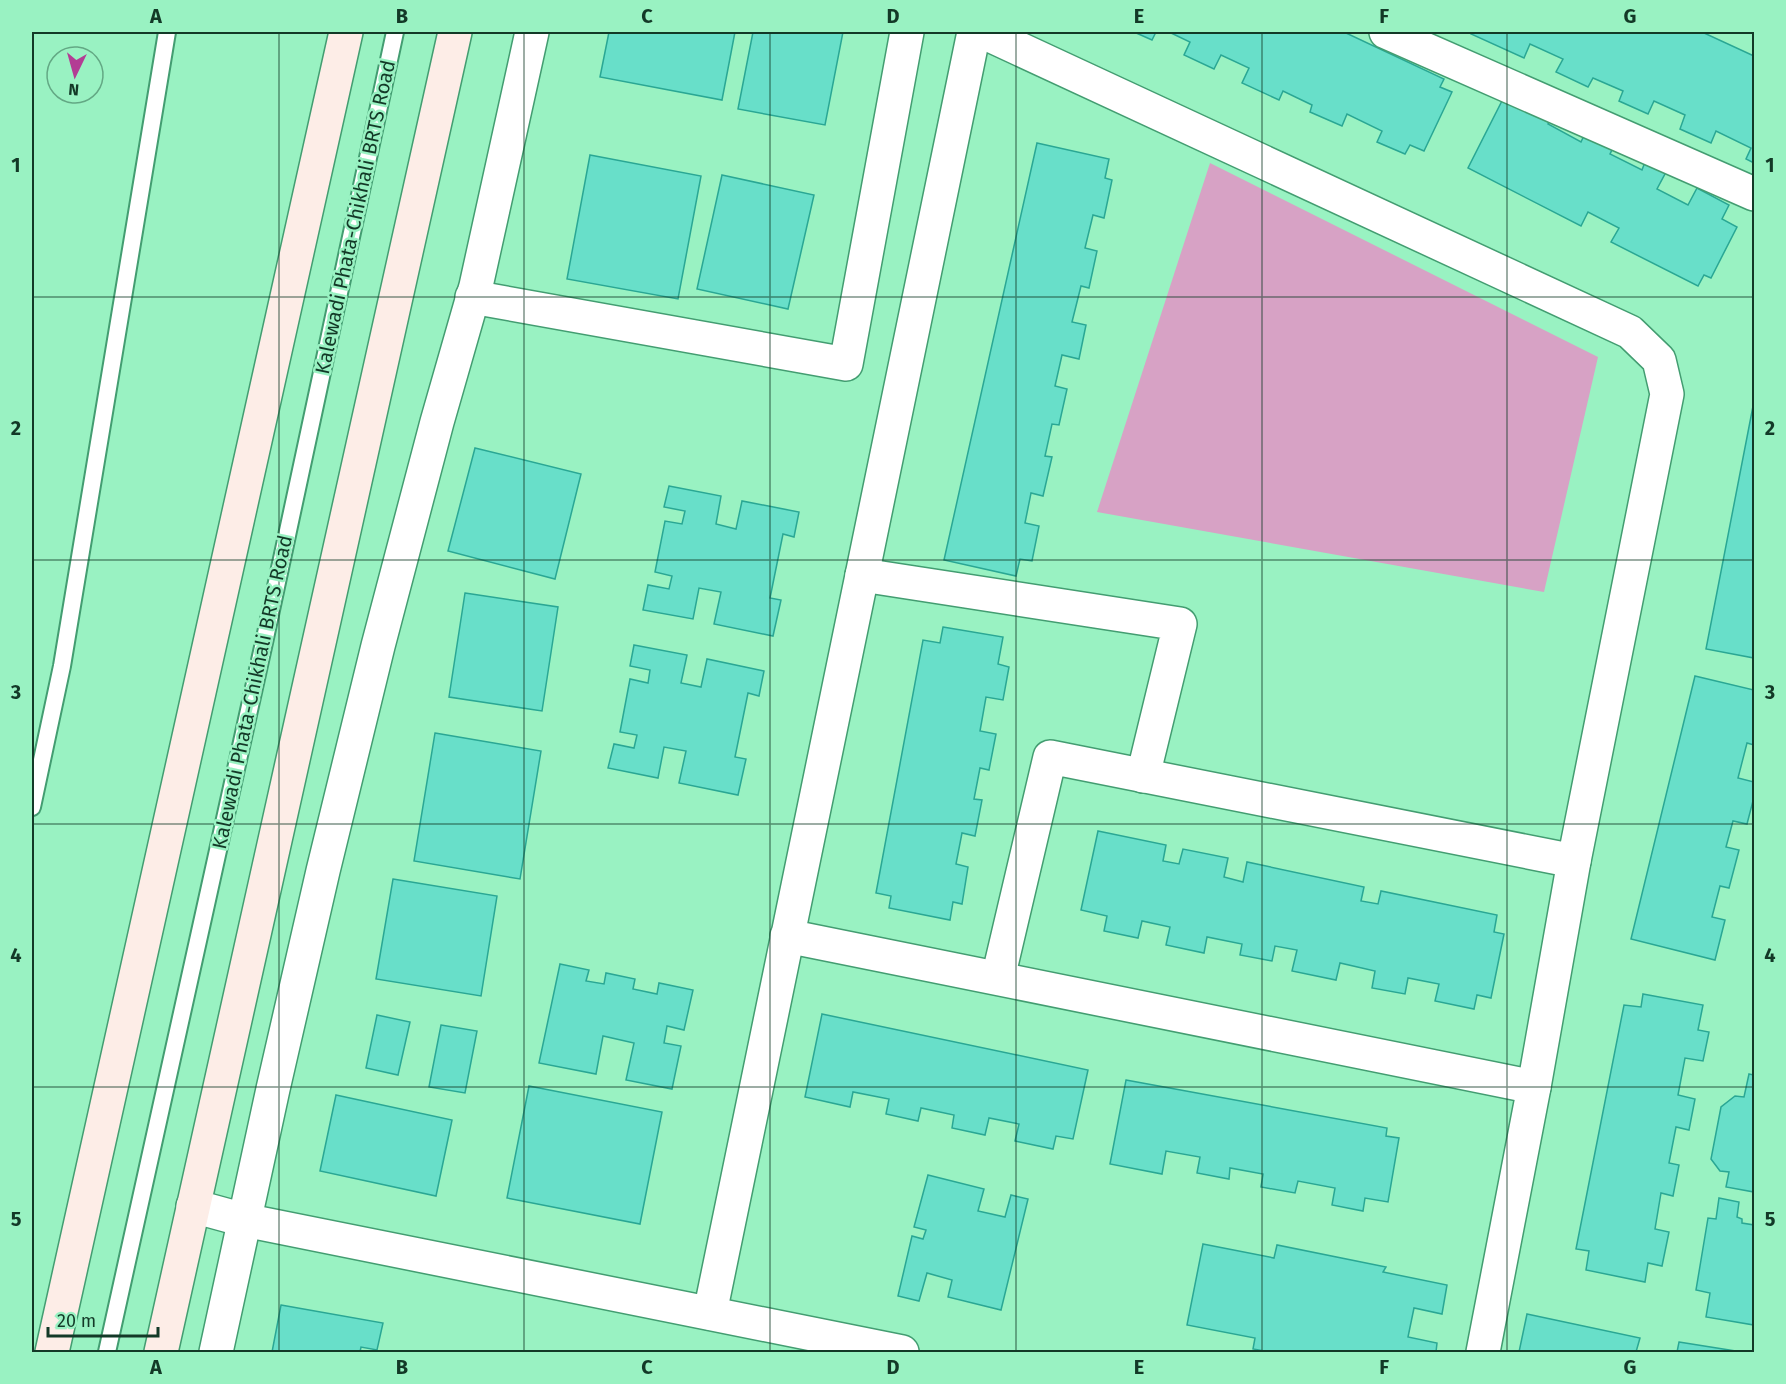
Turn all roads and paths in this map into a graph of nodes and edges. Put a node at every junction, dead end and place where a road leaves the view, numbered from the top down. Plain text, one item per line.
1 (167, 32) edge
2 (346, 32) edge
3 (395, 32) edge
4 (455, 32) edge
5 (532, 32) edge
6 (907, 32) edge
7 (974, 32) edge
8 (983, 32) edge
9 (1386, 32) edge
10 (1755, 194) edge
11 (472, 297) junction
12 (862, 575) junction
13 (1143, 776) junction
14 (32, 807) edge
15 (1574, 861) junction
16 (787, 936) junction
17 (998, 978) junction
18 (1534, 1087) junction
19 (193, 1206) junction
20 (244, 1220) junction
21 (710, 1312) junction
22 (807, 1343) edge
23 (52, 1353) edge
24 (107, 1353) edge
25 (160, 1353) edge
26 (216, 1353) edge
27 (902, 1353) edge
28 (1483, 1353) edge

1 - 14 lane
2 - 23 main road
3 - 24 lane, Kalewadi Phata-Chikhali BRTS Road
4 - 19 main road
5 - 11 street
6 - 11 street
7 - 12 street
8 - 15 street
9 - 10 street
11 - 20 street
12 - 13 street
12 - 16 street
13 - 15 street
13 - 17 street
15 - 18 street
16 - 17 street
16 - 21 street
17 - 18 street
18 - 28 street
19 - 20 street
19 - 25 main road
20 - 21 street
20 - 26 street
21 - 22 street
22 - 27 street

